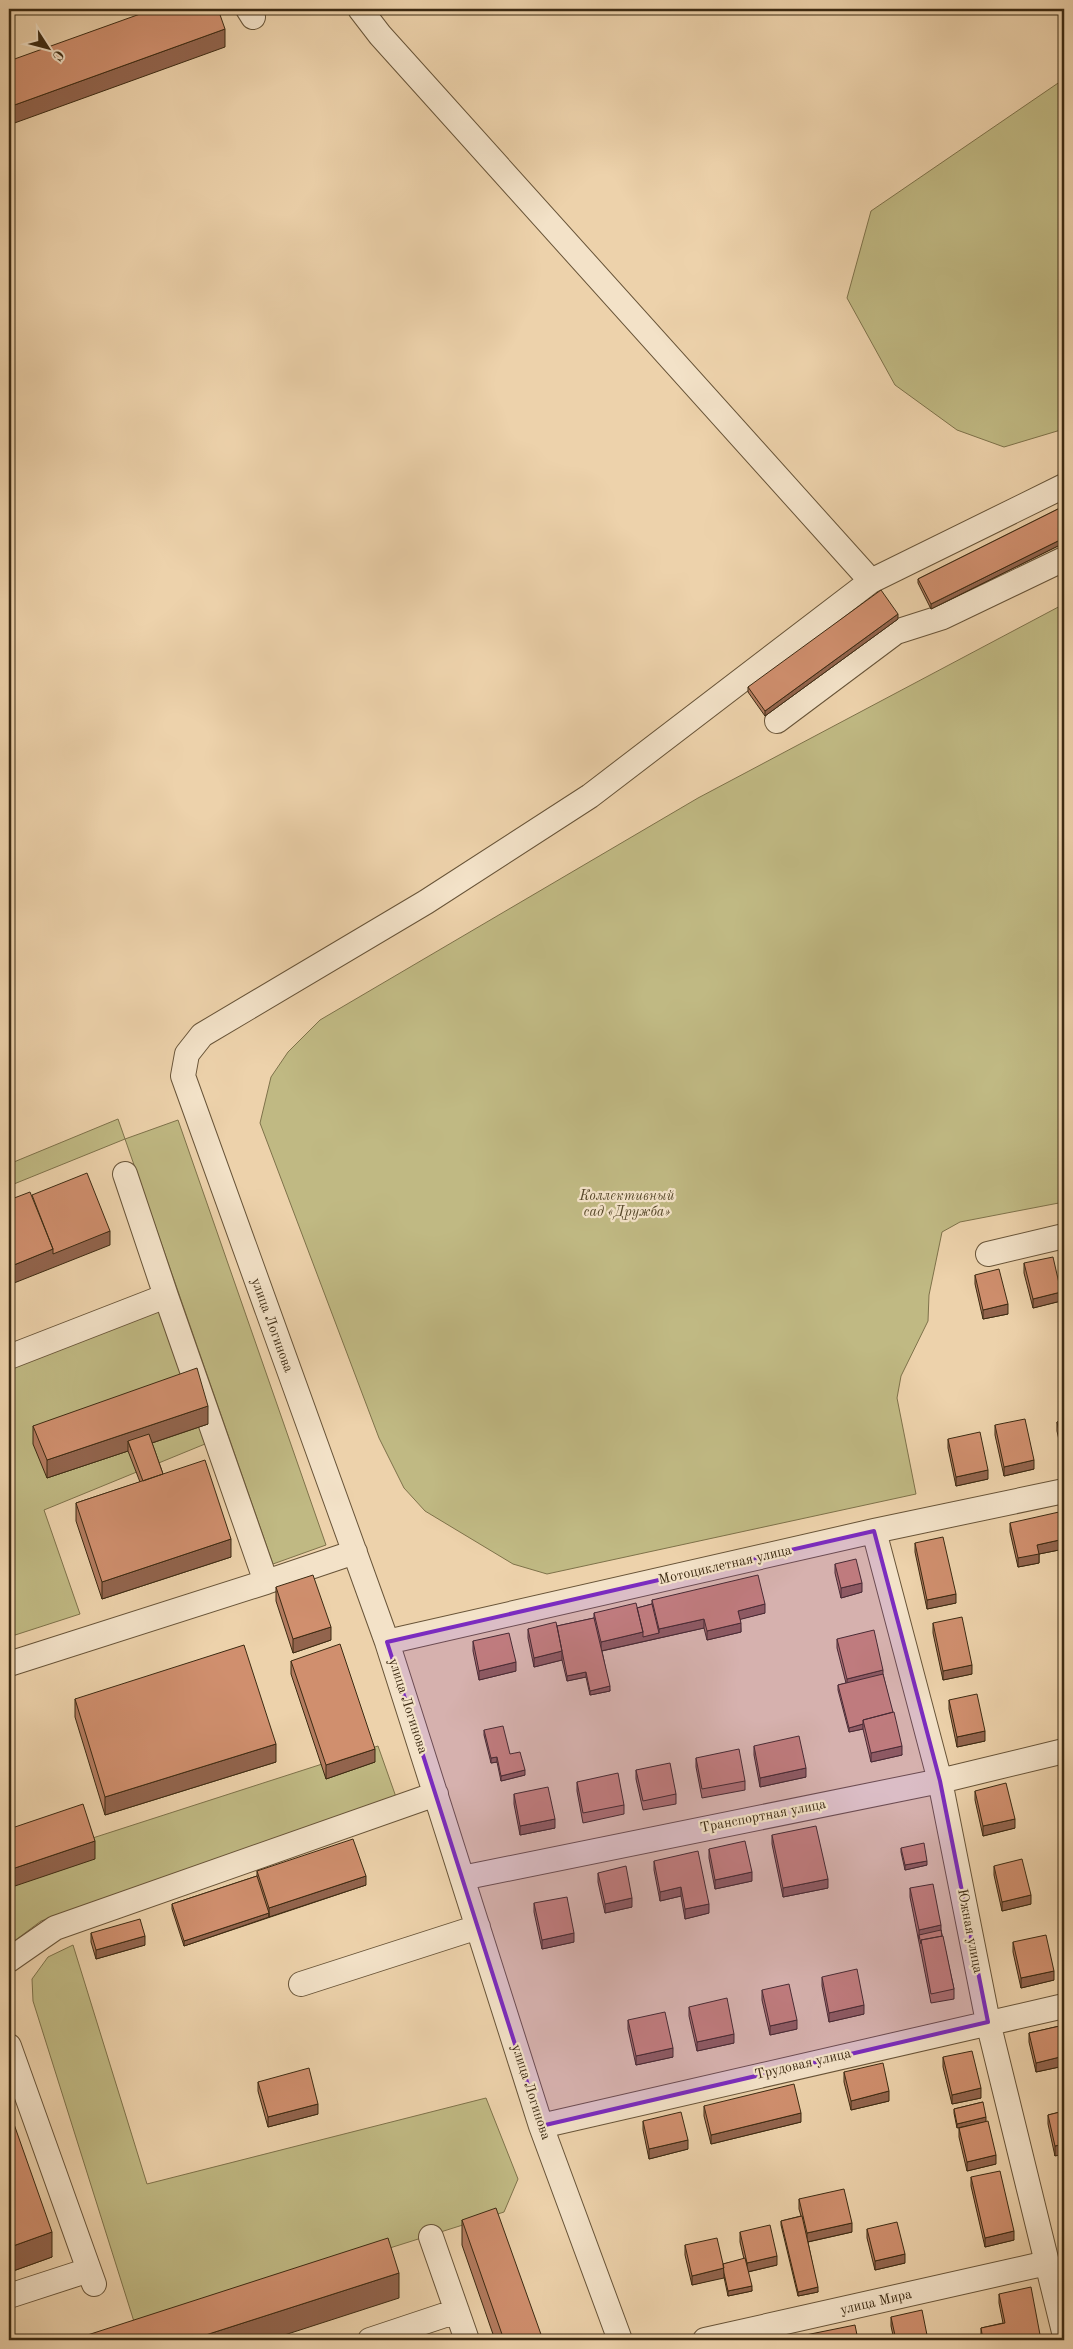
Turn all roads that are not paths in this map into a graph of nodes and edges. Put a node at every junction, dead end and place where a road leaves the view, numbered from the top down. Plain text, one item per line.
1 (360, 9) edge
2 (1064, 486) edge
3 (1064, 559) edge
4 (871, 582) junction
5 (777, 721) dead end
6 (125, 1174) dead end
7 (1064, 1236) edge
8 (988, 1254) dead end
9 (166, 1296) junction
10 (9, 1357) edge
11 (1064, 1491) edge
12 (874, 1531) junction
13 (355, 1552) junction
14 (266, 1582) junction
15 (387, 1642) junction
16 (9, 1664) edge
17 (1064, 1752) edge
18 (940, 1780) junction
19 (436, 1794) junction
20 (462, 1878) junction
21 (478, 1927) junction
22 (9, 1960) edge
23 (301, 1984) dead end
24 (1064, 2006) edge
25 (988, 2022) junction
26 (9, 2046) edge
27 (541, 2126) junction
28 (431, 2237) dead end
29 (1048, 2263) junction
30 (9, 2296) edge
31 (457, 2311) junction
32 (1064, 2332) edge
33 (370, 2340) edge
34 (467, 2340) edge
35 (620, 2340) edge
36 (705, 2340) edge

1 - 4 street
2 - 4 street
3 - 5 street
4 - 13 street, улица Логинова
6 - 9 street
7 - 8 street
9 - 10 street
9 - 14 street
11 - 12 street, Мотоциклетная улица
12 - 15 street, Мотоциклетная улица
12 - 18 street, Южная улица
13 - 14 street
13 - 15 street, улица Логинова
14 - 16 street
15 - 19 street, улица Логинова
17 - 18 street, Транспортная улица
18 - 20 street, Транспортная улица
18 - 25 street, Южная улица
19 - 20 street, улица Логинова
19 - 22 street
20 - 21 street, улица Логинова
21 - 23 street
21 - 27 street, улица Логинова
24 - 25 street, Трудовая улица
25 - 27 street, Трудовая улица
25 - 29 street, Южная улица
26 - 30 street
27 - 35 street, улица Логинова
28 - 31 street
29 - 32 street, Южная улица
29 - 36 street, улица Мира
31 - 33 street
31 - 34 street

